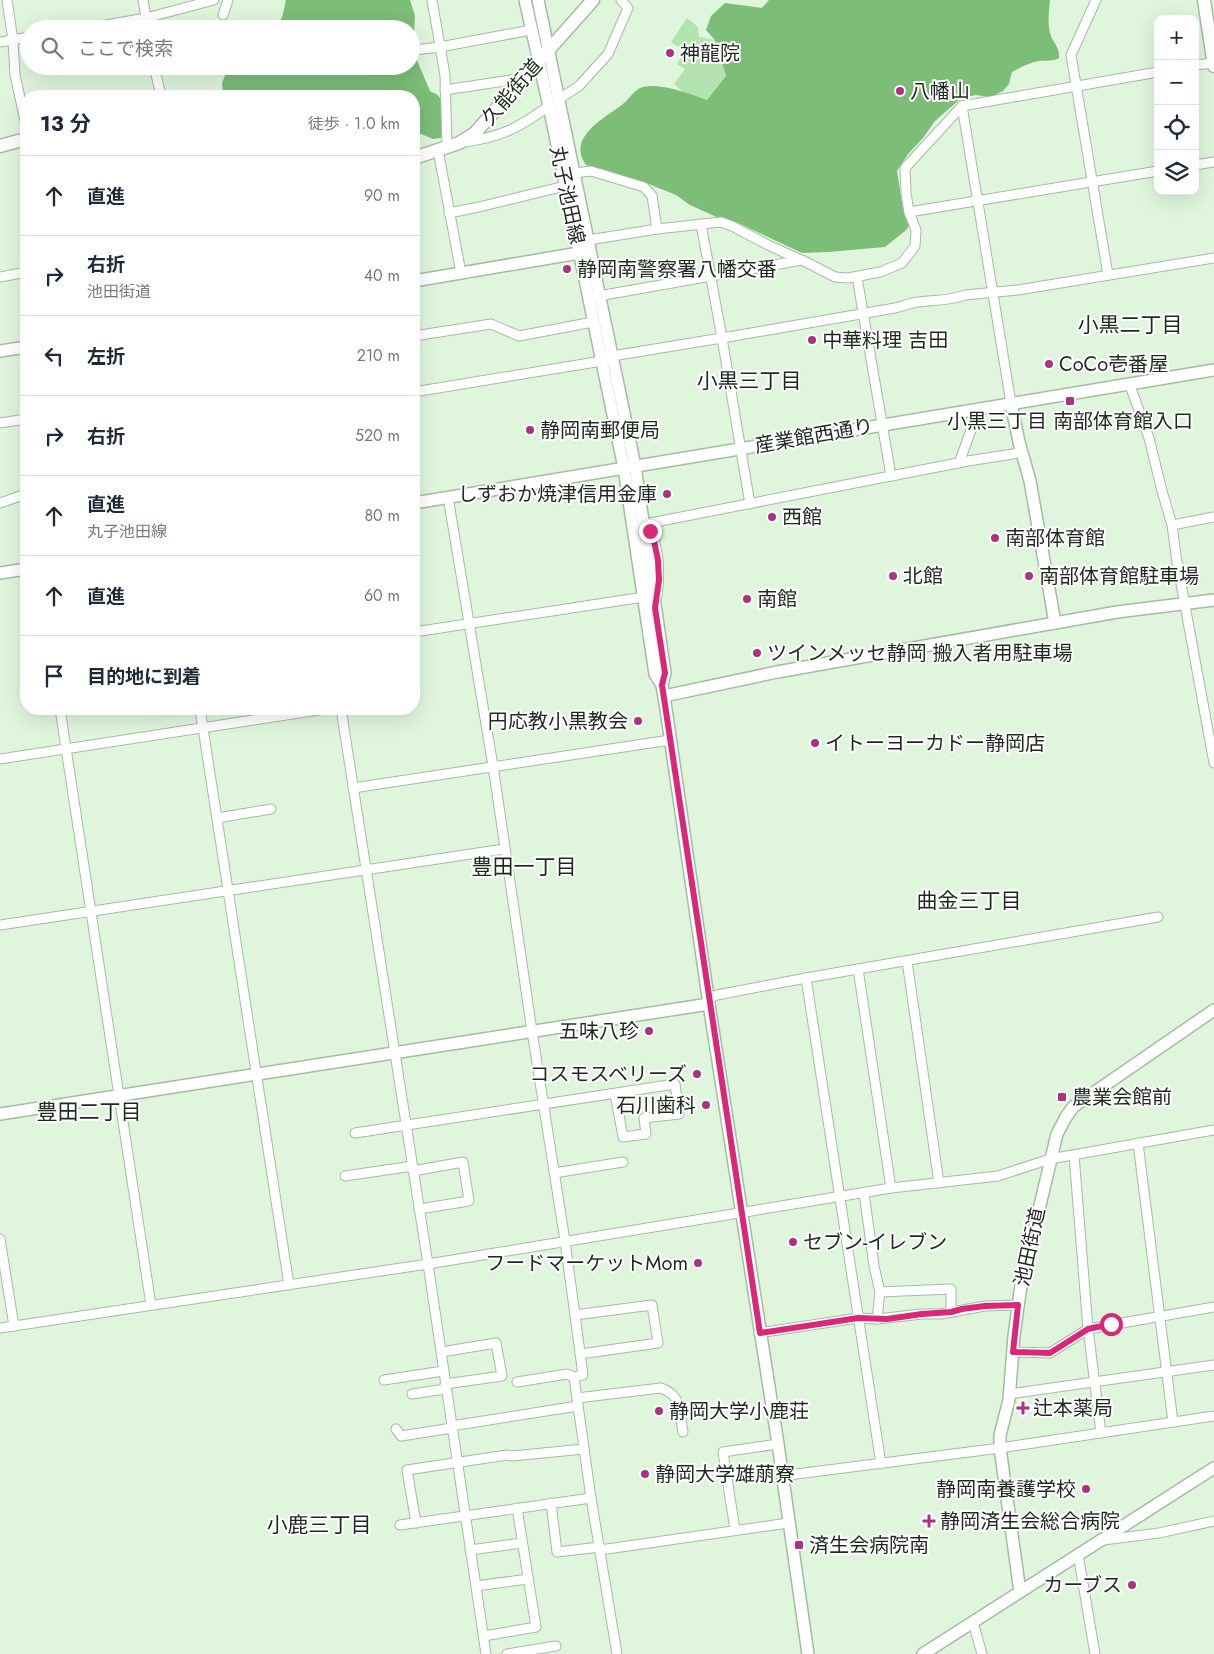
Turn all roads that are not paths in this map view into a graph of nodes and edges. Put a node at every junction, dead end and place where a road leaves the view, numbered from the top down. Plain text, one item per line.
1 (7, 0) edge
2 (143, 0) edge
3 (212, 0) edge
4 (228, 0) edge
5 (432, 0) edge
6 (525, 0) edge
7 (538, 0) edge
8 (593, 0) edge
9 (621, 0) edge
10 (1096, 0) edge
11 (1204, 0) edge
12 (222, 15) dead end
13 (146, 18) junction
14 (134, 20) edge
15 (532, 30) junction
16 (20, 39) edge
17 (13, 40) junction
18 (0, 42) edge
19 (440, 47) junction
20 (420, 49) edge
21 (549, 49) junction
22 (539, 61) junction
23 (1214, 64) edge
24 (1199, 65) edge
25 (1154, 73) edge
26 (156, 75) edge
27 (525, 78) junction
28 (1076, 86) junction
29 (160, 90) edge
30 (445, 90) junction
31 (20, 98) edge
32 (559, 98) junction
33 (549, 106) junction
34 (962, 106) junction
35 (20, 141) edge
36 (0, 146) edge
37 (448, 146) junction
38 (420, 156) edge
39 (1214, 162) edge
40 (1199, 164) edge
41 (1154, 171) edge
42 (575, 173) junction
43 (1092, 181) junction
44 (565, 186) junction
45 (979, 200) junction
46 (909, 212) junction
47 (449, 213) junction
48 (701, 224) junction
49 (657, 229) junction
50 (589, 240) junction
51 (579, 253) junction
52 (1214, 258) edge
53 (802, 260) junction
54 (20, 273) edge
55 (461, 273) junction
56 (1108, 275) junction
57 (711, 276) junction
58 (0, 277) edge
59 (857, 277) junction
60 (420, 280) edge
61 (994, 292) junction
62 (600, 295) junction
63 (588, 298) junction
64 (863, 313) junction
65 (593, 322) junction
66 (420, 335) edge
67 (722, 338) junction
68 (20, 348) edge
69 (0, 351) edge
70 (616, 355) junction
71 (601, 359) junction
72 (1214, 370) edge
73 (1129, 383) junction
74 (420, 391) edge
75 (1011, 403) junction
76 (979, 408) junction
77 (20, 420) edge
78 (0, 423) edge
79 (881, 425) junction
80 (740, 448) junction
81 (1022, 451) junction
82 (959, 463) junction
83 (630, 467) junction
84 (891, 476) junction
85 (20, 496) edge
86 (448, 498) junction
87 (0, 502) edge
88 (420, 502) edge
89 (750, 504) junction
90 (1214, 517) edge
91 (645, 524) junction
92 (1172, 525) junction
93 (20, 570) edge
94 (0, 573) edge
95 (649, 597) junction
96 (1214, 600) edge
97 (1185, 603) junction
98 (655, 608) junction
99 (1055, 623) junction
100 (470, 624) junction
101 (420, 631) edge
102 (663, 690) junction
103 (61, 715) edge
104 (201, 715) edge
105 (286, 715) edge
106 (342, 715) edge
107 (203, 728) junction
108 (670, 740) junction
109 (66, 749) junction
110 (0, 759) edge
111 (1214, 763) edge
112 (493, 766) junction
113 (353, 788) junction
114 (271, 809) dead end
115 (216, 818) junction
116 (504, 849) junction
117 (366, 870) junction
118 (228, 891) junction
119 (91, 911) junction
120 (1158, 917) dead end
121 (0, 925) edge
122 (907, 961) junction
123 (858, 969) junction
124 (806, 978) junction
125 (708, 1001) junction
126 (1214, 1010) edge
127 (532, 1031) junction
128 (395, 1053) junction
129 (256, 1075) junction
130 (616, 1094) junction
131 (119, 1095) junction
132 (544, 1104) junction
133 (0, 1114) edge
134 (406, 1125) junction
135 (1214, 1130) edge
136 (355, 1133) dead end
137 (1138, 1143) junction
138 (1074, 1155) junction
139 (1050, 1159) junction
140 (623, 1162) dead end
141 (413, 1168) junction
142 (554, 1173) junction
143 (345, 1176) dead end
144 (939, 1182) junction
145 (891, 1188) junction
146 (864, 1193) junction
147 (841, 1196) junction
148 (419, 1209) junction
149 (742, 1213) junction
150 (0, 1239) edge
151 (565, 1241) junction
152 (428, 1264) junction
153 (289, 1284) junction
154 (880, 1292) junction
155 (151, 1305) junction
156 (1018, 1305) junction
157 (1214, 1307) edge
158 (951, 1312) junction
159 (575, 1315) junction
160 (1159, 1316) junction
161 (858, 1318) junction
162 (877, 1319) junction
163 (14, 1326) junction
164 (0, 1328) edge
165 (1088, 1329) junction
166 (760, 1333) junction
167 (441, 1352) junction
168 (1013, 1352) junction
169 (580, 1354) junction
170 (1214, 1365) edge
171 (443, 1372) junction
172 (1166, 1372) junction
173 (574, 1377) junction
174 (384, 1380) dead end
175 (517, 1382) dead end
176 (1094, 1382) junction
177 (446, 1387) junction
178 (412, 1394) dead end
179 (1009, 1394) junction
180 (578, 1402) junction
181 (1214, 1416) edge
182 (1173, 1422) junction
183 (451, 1427) junction
184 (396, 1428) dead end
185 (683, 1432) dead end
186 (1101, 1433) junction
187 (778, 1444) junction
188 (1000, 1448) junction
189 (584, 1449) junction
190 (457, 1462) junction
191 (881, 1464) junction
192 (1214, 1468) edge
193 (781, 1476) junction
194 (591, 1498) junction
195 (551, 1503) junction
196 (517, 1508) junction
197 (465, 1516) junction
198 (1214, 1521) edge
199 (416, 1523) junction
200 (788, 1524) junction
201 (400, 1525) dead end
202 (734, 1530) junction
203 (1100, 1540) junction
204 (522, 1543) junction
205 (600, 1548) junction
206 (470, 1550) junction
207 (1078, 1554) junction
208 (528, 1579) junction
209 (476, 1586) junction
210 (1020, 1592) junction
211 (973, 1622) junction
212 (484, 1636) junction
213 (556, 1646) dead end
214 (486, 1654) edge
215 (507, 1654) edge
216 (617, 1654) edge
217 (808, 1654) edge
218 (923, 1654) edge
219 (982, 1654) edge
220 (1095, 1654) edge

1 - 17 street
2 - 13 street
3 - 13 street
4 - 12 street
5 - 19 street
6 - 15 street, 丸子池田線
7 - 21 street, 丸子池田線
8 - 21 main road, 久能街道
9 - 32 street
10 - 28 street
11 - 23 main road
13 - 14 street
15 - 19 street
15 - 22 street, 丸子池田線
16 - 17 street
17 - 18 street
17 - 31 street
19 - 20 street
19 - 30 street
21 - 22 main road, 久能街道
21 - 32 street, 丸子池田線
22 - 27 main road, 久能街道
22 - 33 street, 丸子池田線
23 - 24 street
25 - 28 street
26 - 29 street
27 - 30 street
27 - 37 main road, 久能街道
28 - 34 street
28 - 43 street
30 - 37 street
32 - 42 street, 丸子池田線
33 - 37 street
33 - 44 street, 丸子池田線
34 - 45 street
34 - 46 street
35 - 36 main road
37 - 38 main road, 久能街道
37 - 47 street
39 - 40 street
41 - 43 street
42 - 44 street
42 - 49 street
42 - 50 street, 丸子池田線
43 - 45 street
43 - 56 street
44 - 47 street
44 - 51 street, 丸子池田線
45 - 46 street
45 - 61 street
46 - 59 street
47 - 55 street
48 - 49 street
48 - 53 street
48 - 57 street
49 - 50 street
50 - 51 street
50 - 62 street, 丸子池田線
51 - 55 street
51 - 63 street, 丸子池田線
52 - 56 street
53 - 57 street
53 - 59 street
54 - 58 street
55 - 60 street
56 - 61 street
57 - 62 street
57 - 67 street
59 - 64 street
61 - 64 street
61 - 75 street
62 - 63 street
62 - 70 street, 丸子池田線
63 - 65 street, 丸子池田線
64 - 67 street
64 - 79 street
65 - 66 street
65 - 71 street, 丸子池田線
67 - 70 street
67 - 80 street
68 - 69 street
70 - 71 street
70 - 83 street, 丸子池田線
71 - 74 street
71 - 83 street, 丸子池田線
72 - 73 street, 産業館西通り
73 - 75 street, 産業館西通り
73 - 92 street
75 - 76 street, 産業館西通り
75 - 81 street
76 - 79 street, 産業館西通り
76 - 82 street
77 - 78 street
79 - 80 street, 産業館西通り
79 - 84 street
80 - 83 street, 産業館西通り
80 - 89 street
81 - 82 street
81 - 99 street
82 - 84 street
83 - 86 street, 産業館西通り
83 - 91 street, 丸子池田線
83 - 95 street, 丸子池田線
84 - 89 street
85 - 87 street
86 - 88 street, 産業館西通り
86 - 100 street
89 - 91 street
90 - 92 street
91 - 95 street, 丸子池田線
91 - 98 street
92 - 97 street
93 - 94 street
95 - 98 street, 丸子池田線
95 - 100 street
95 - 102 street, 丸子池田線
96 - 97 street
97 - 99 street
97 - 111 street
98 - 102 street, 丸子池田線
99 - 102 street
100 - 101 street
100 - 112 street
102 - 108 street, 丸子池田線
103 - 109 street
104 - 107 street
105 - 107 street
106 - 113 street
107 - 109 street
107 - 115 street
108 - 112 street
108 - 125 street, 丸子池田線
109 - 110 street
109 - 119 street
112 - 113 street
112 - 116 street
113 - 117 street
114 - 115 street
115 - 118 street
116 - 117 street
116 - 127 street
117 - 118 street
117 - 128 street
118 - 119 street
118 - 129 street
119 - 121 street
119 - 131 street
120 - 122 street
122 - 123 street
122 - 144 street
123 - 124 street
123 - 145 street
124 - 125 street
124 - 147 street
125 - 127 street
125 - 149 street, 丸子池田線
126 - 139 street, 池田街道
127 - 128 street
127 - 132 street
128 - 129 street
128 - 134 street
129 - 131 street
129 - 153 street
130 - 130 street
130 - 132 street
131 - 133 street
131 - 155 street
132 - 134 street
132 - 142 street
134 - 136 street
134 - 141 street
135 - 137 street
137 - 138 street
137 - 160 street
138 - 139 street
138 - 165 street
139 - 144 street
139 - 156 street, 池田街道
140 - 142 street
141 - 143 street
141 - 148 street
141 - 148 street
142 - 151 street
144 - 145 street
145 - 146 street
146 - 147 street
146 - 154 street
147 - 149 street
147 - 161 street
148 - 152 street
149 - 151 street
149 - 166 street, 丸子池田線
150 - 163 street
151 - 152 street
151 - 159 street
152 - 153 street
152 - 167 street
153 - 155 street
154 - 158 street
154 - 162 street
155 - 163 street
156 - 158 street
156 - 168 street, 池田街道
157 - 160 street
158 - 162 street
159 - 169 street
159 - 169 street
160 - 165 street
160 - 172 street
161 - 162 street
161 - 166 street
161 - 191 street
163 - 164 street
165 - 168 street
165 - 176 street
166 - 187 street, 丸子池田線
167 - 171 street
167 - 177 street
168 - 179 street, 池田街道
169 - 173 street
170 - 172 street
171 - 174 street
171 - 177 street
172 - 176 street
172 - 182 street
173 - 175 street
173 - 180 street
176 - 179 street
176 - 186 street
177 - 178 street
177 - 183 street
179 - 188 street, 池田街道
180 - 183 street
180 - 185 street
180 - 189 street
181 - 182 street
182 - 186 street
183 - 184 street
183 - 190 street
186 - 188 street
187 - 193 street, 丸子池田線
187 - 202 street
188 - 191 street
188 - 210 street, 池田街道
189 - 190 street
189 - 194 street
190 - 197 street
190 - 199 street
191 - 193 street
192 - 203 street
193 - 200 street, 丸子池田線
194 - 195 street
194 - 205 street
195 - 196 street
195 - 205 street
196 - 197 street
196 - 204 street
197 - 199 street
197 - 206 street
198 - 203 street
199 - 201 street
200 - 202 street
200 - 217 street, 丸子池田線
202 - 205 street
203 - 207 street
204 - 206 street
204 - 208 street
205 - 216 street
206 - 209 street
207 - 210 street
207 - 220 street
208 - 209 street
208 - 212 street
209 - 212 street
210 - 211 street
211 - 218 street
211 - 219 street
212 - 214 street
213 - 215 street

